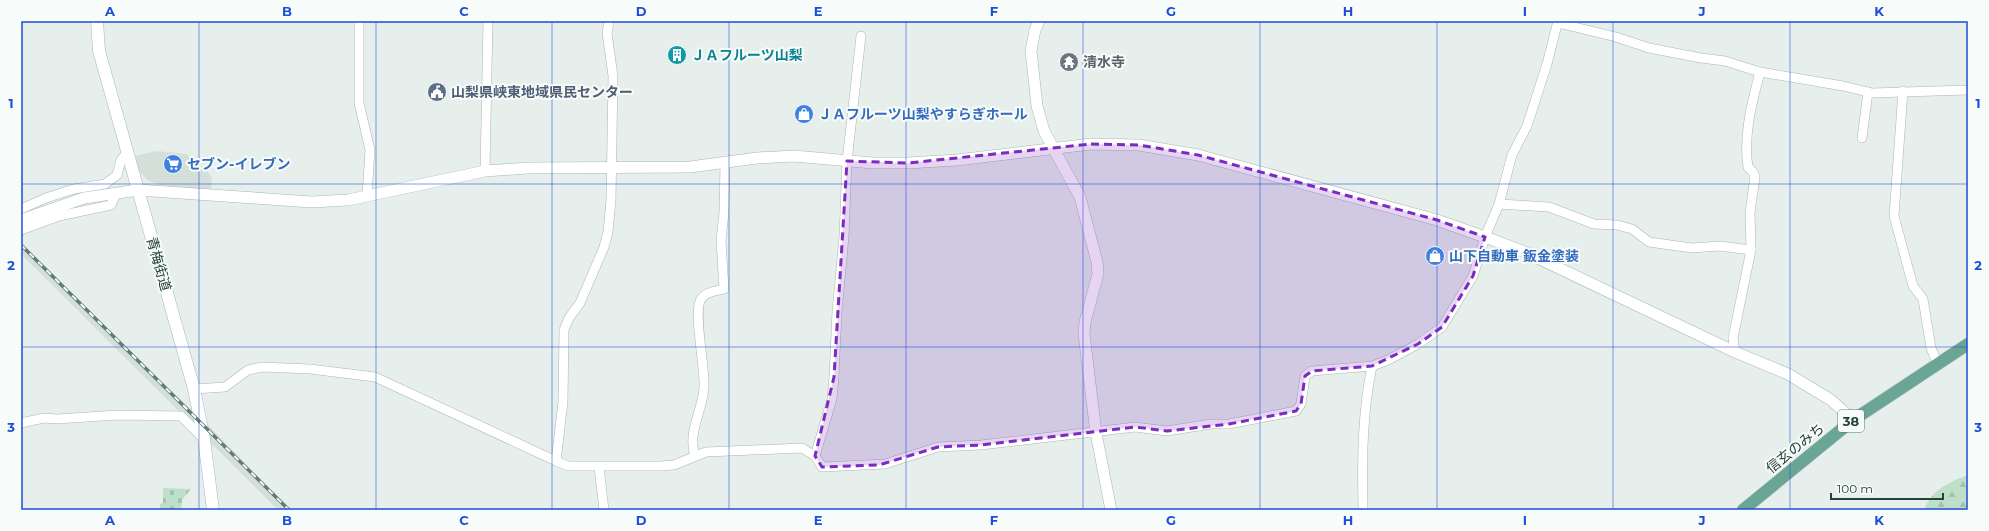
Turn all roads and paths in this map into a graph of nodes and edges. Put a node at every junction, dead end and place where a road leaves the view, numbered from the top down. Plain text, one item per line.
1 (98, 21) edge
2 (359, 21) edge
3 (488, 21) edge
4 (609, 21) edge
5 (1039, 21) edge
6 (1558, 22) edge
7 (861, 36) dead end
8 (1760, 72) junction
9 (1968, 90) edge
10 (1903, 91) junction
11 (1868, 92) junction
12 (1862, 138) dead end
13 (1053, 149) junction
14 (128, 152) junction
15 (847, 160) junction
16 (724, 163) junction
17 (611, 168) junction
18 (485, 171) junction
19 (138, 190) junction
20 (116, 193) junction
21 (367, 196) junction
22 (1499, 204) junction
23 (21, 209) edge
24 (21, 220) edge
25 (21, 230) edge
26 (1486, 236) junction
27 (1751, 250) junction
28 (1968, 344) edge
29 (1735, 352) junction
30 (1938, 365) junction
31 (1372, 366) junction
32 (194, 389) junction
33 (1853, 420) junction
34 (21, 423) edge
35 (1096, 433) junction
36 (204, 439) junction
37 (695, 456) junction
38 (815, 456) junction
39 (556, 461) junction
40 (599, 467) junction
41 (213, 510) edge
42 (604, 510) edge
43 (1111, 510) edge
44 (1363, 510) edge
45 (1743, 510) edge

1 - 14 main road, 青梅街道
2 - 21 street
3 - 18 street
4 - 17 street
5 - 13 street
6 - 8 street
6 - 22 street
7 - 15 street
8 - 11 street
8 - 27 street
9 - 10 street
10 - 11 street
10 - 30 street
11 - 12 street
13 - 15 street
13 - 26 street
13 - 35 street
14 - 19 main road, 青梅街道
14 - 23 street
15 - 16 street
15 - 38 street
16 - 17 street
16 - 37 street
17 - 18 street
17 - 39 street
18 - 21 street
19 - 20 street
19 - 21 street
19 - 32 main road, 青梅街道
20 - 24 street
20 - 25 street
22 - 26 street
22 - 27 street
26 - 29 street
26 - 31 street
27 - 29 street
28 - 30 main road, 信玄のみち / 38
29 - 33 street
30 - 33 main road, 信玄のみち / 38
31 - 35 street
31 - 44 street
32 - 36 main road, 青梅街道
32 - 39 street
33 - 45 main road, 信玄のみち / 38
34 - 36 street
35 - 38 street
35 - 43 street
36 - 41 main road, 青梅街道
37 - 38 street
37 - 40 street
39 - 40 street
40 - 42 street

